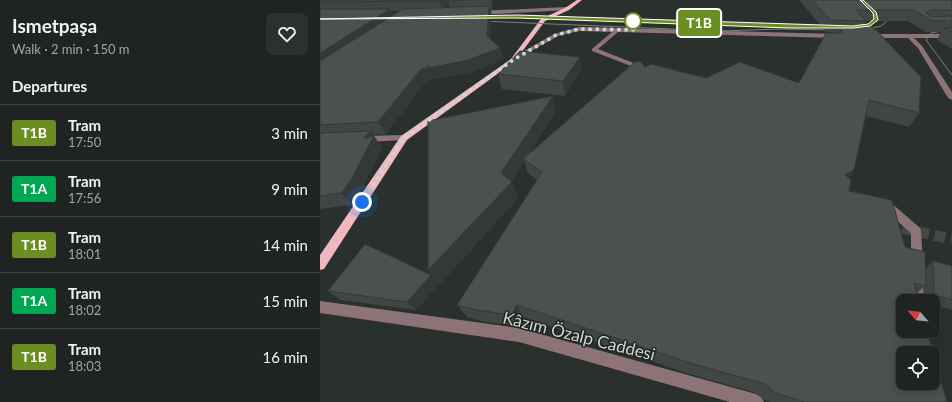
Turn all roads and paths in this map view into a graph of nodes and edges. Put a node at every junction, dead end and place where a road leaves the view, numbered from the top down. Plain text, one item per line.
1 (580, 0) edge
2 (567, 9) junction
3 (469, 13) edge
4 (618, 30) junction
5 (846, 36) edge
6 (861, 36) edge
7 (952, 36) edge
8 (910, 37) junction
9 (513, 60) junction
10 (646, 77) edge
11 (952, 98) edge
12 (404, 138) junction
13 (358, 140) edge
14 (876, 200) edge
15 (320, 265) edge
16 (918, 294) edge
17 (320, 307) edge
18 (756, 402) edge

1 - 2 main road
2 - 3 street
2 - 9 main road
4 - 5 street
4 - 9 street
4 - 10 street
6 - 8 street
7 - 8 street
8 - 11 street
9 - 12 main road
12 - 13 street
12 - 15 main road
14 - 16 street
17 - 18 street, Kâzım Özalp Caddesi

